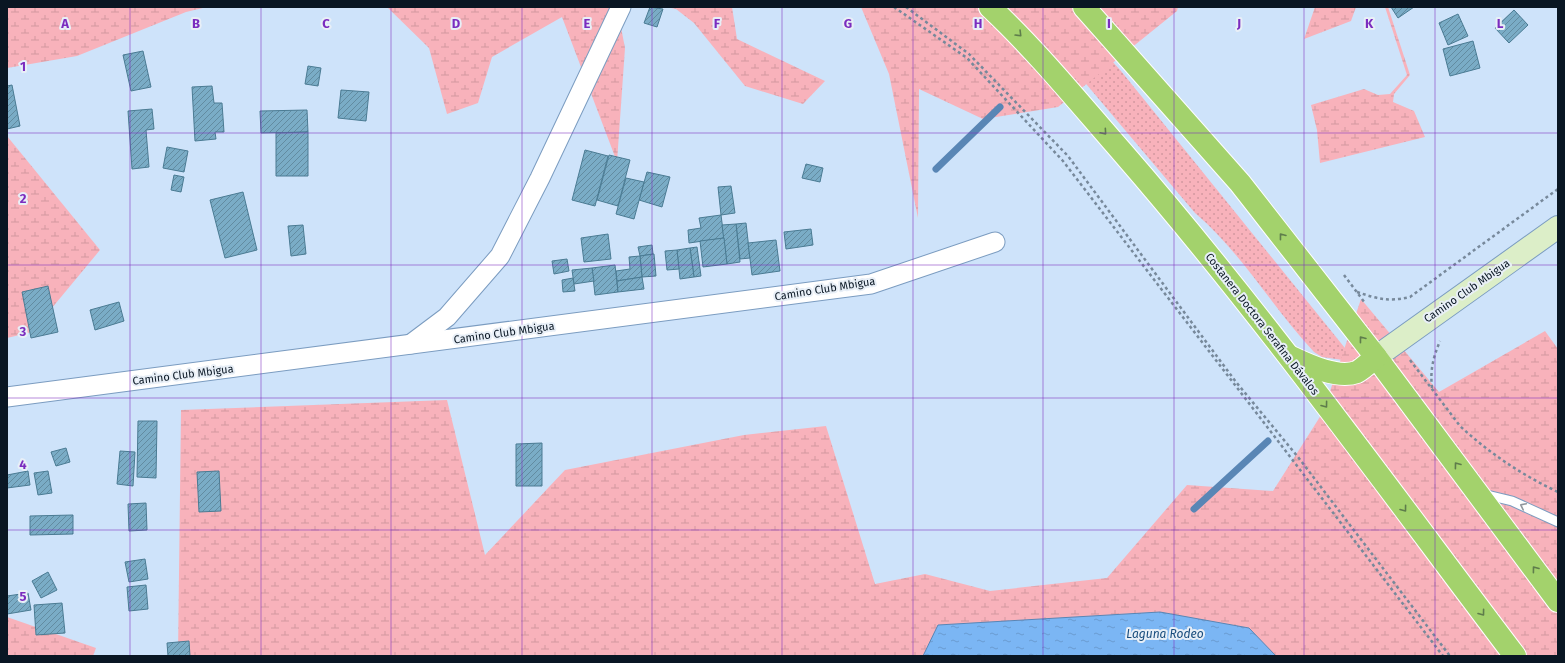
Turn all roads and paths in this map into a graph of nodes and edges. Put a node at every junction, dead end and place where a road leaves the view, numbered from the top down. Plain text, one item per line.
1 (621, 7) edge
2 (894, 7) edge
3 (906, 7) edge
4 (990, 7) edge
5 (1084, 7) edge
6 (1558, 189) edge
7 (1558, 227) edge
8 (995, 242) dead end
9 (1356, 292) dead end
10 (410, 345) junction
11 (1288, 356) junction
12 (1376, 357) junction
13 (7, 397) edge
14 (1477, 492) junction
15 (1558, 522) edge
16 (1558, 601) edge
17 (1443, 656) edge
18 (1450, 656) edge
19 (1515, 656) edge

1 - 10 street
2 - 17 path
3 - 18 path
4 -> 11 highway, Costanera Doctora Serafina Dávalos
12 -> 5 highway
6 - 9 path
7 - 12 main road, Camino Club Mbigua
8 - 10 street, Camino Club Mbigua
10 - 13 street, Camino Club Mbigua
11 - 12 highway
11 -> 19 highway, Costanera Doctora Serafina Dávalos
14 -> 12 highway
15 -> 14 lane
16 -> 14 highway

